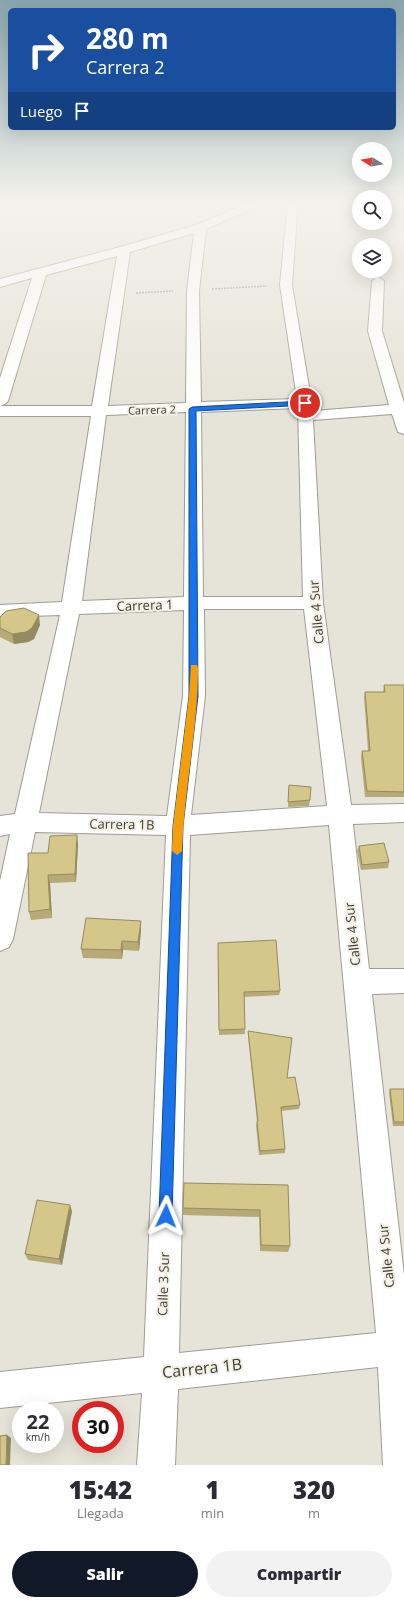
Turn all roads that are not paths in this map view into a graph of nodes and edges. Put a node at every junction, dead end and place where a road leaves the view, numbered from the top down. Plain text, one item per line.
1 (51, 269) edge
2 (121, 269) edge
3 (195, 269) edge
4 (287, 269) edge
5 (41, 272) junction
6 (378, 280) dead end
7 (0, 283) edge
8 (0, 401) edge
9 (192, 409) junction
10 (401, 409) edge
11 (305, 410) junction
12 (0, 411) edge
13 (98, 411) junction
14 (404, 429) edge
15 (195, 603) junction
16 (313, 603) junction
17 (71, 608) junction
18 (0, 611) edge
19 (404, 813) edge
20 (340, 815) junction
21 (24, 822) junction
22 (0, 826) edge
23 (178, 826) junction
24 (0, 939) edge
25 (404, 981) edge
26 (357, 982) junction
27 (400, 1348) edge
28 (161, 1373) junction
29 (0, 1390) edge
30 (156, 1465) edge
31 (402, 1465) edge

1 - 5 street
2 - 13 street
3 - 9 street, Calle 3 Sur
4 - 11 street, Calle 4 Sur
5 - 7 street
5 - 8 street
6 - 10 street
9 - 11 street, Carrera 2
9 - 13 street, Carrera 2
9 - 15 street, Calle 3 Sur
10 - 11 street, Carrera 2
10 - 14 street
11 - 16 street, Calle 4 Sur
12 - 13 street, Carrera 2
13 - 17 street
15 - 16 street, Carrera 1
15 - 17 street, Carrera 1
15 - 23 street, Calle 3 Sur
16 - 20 street, Calle 4 Sur
17 - 18 street, Carrera 1
17 - 21 street
19 - 20 street, Carrera 1B
20 - 23 street, Carrera 1B
20 - 26 street, Calle 4 Sur
21 - 22 street, Carrera 1B
21 - 23 street, Carrera 1B
21 - 24 street
23 - 28 street, Calle 3 Sur
25 - 26 street
26 - 27 street, Calle 4 Sur
27 - 28 street, Carrera 1B
27 - 31 street, Calle 4 Sur
28 - 29 street, Carrera 1B
28 - 30 street, Calle 3 Sur

